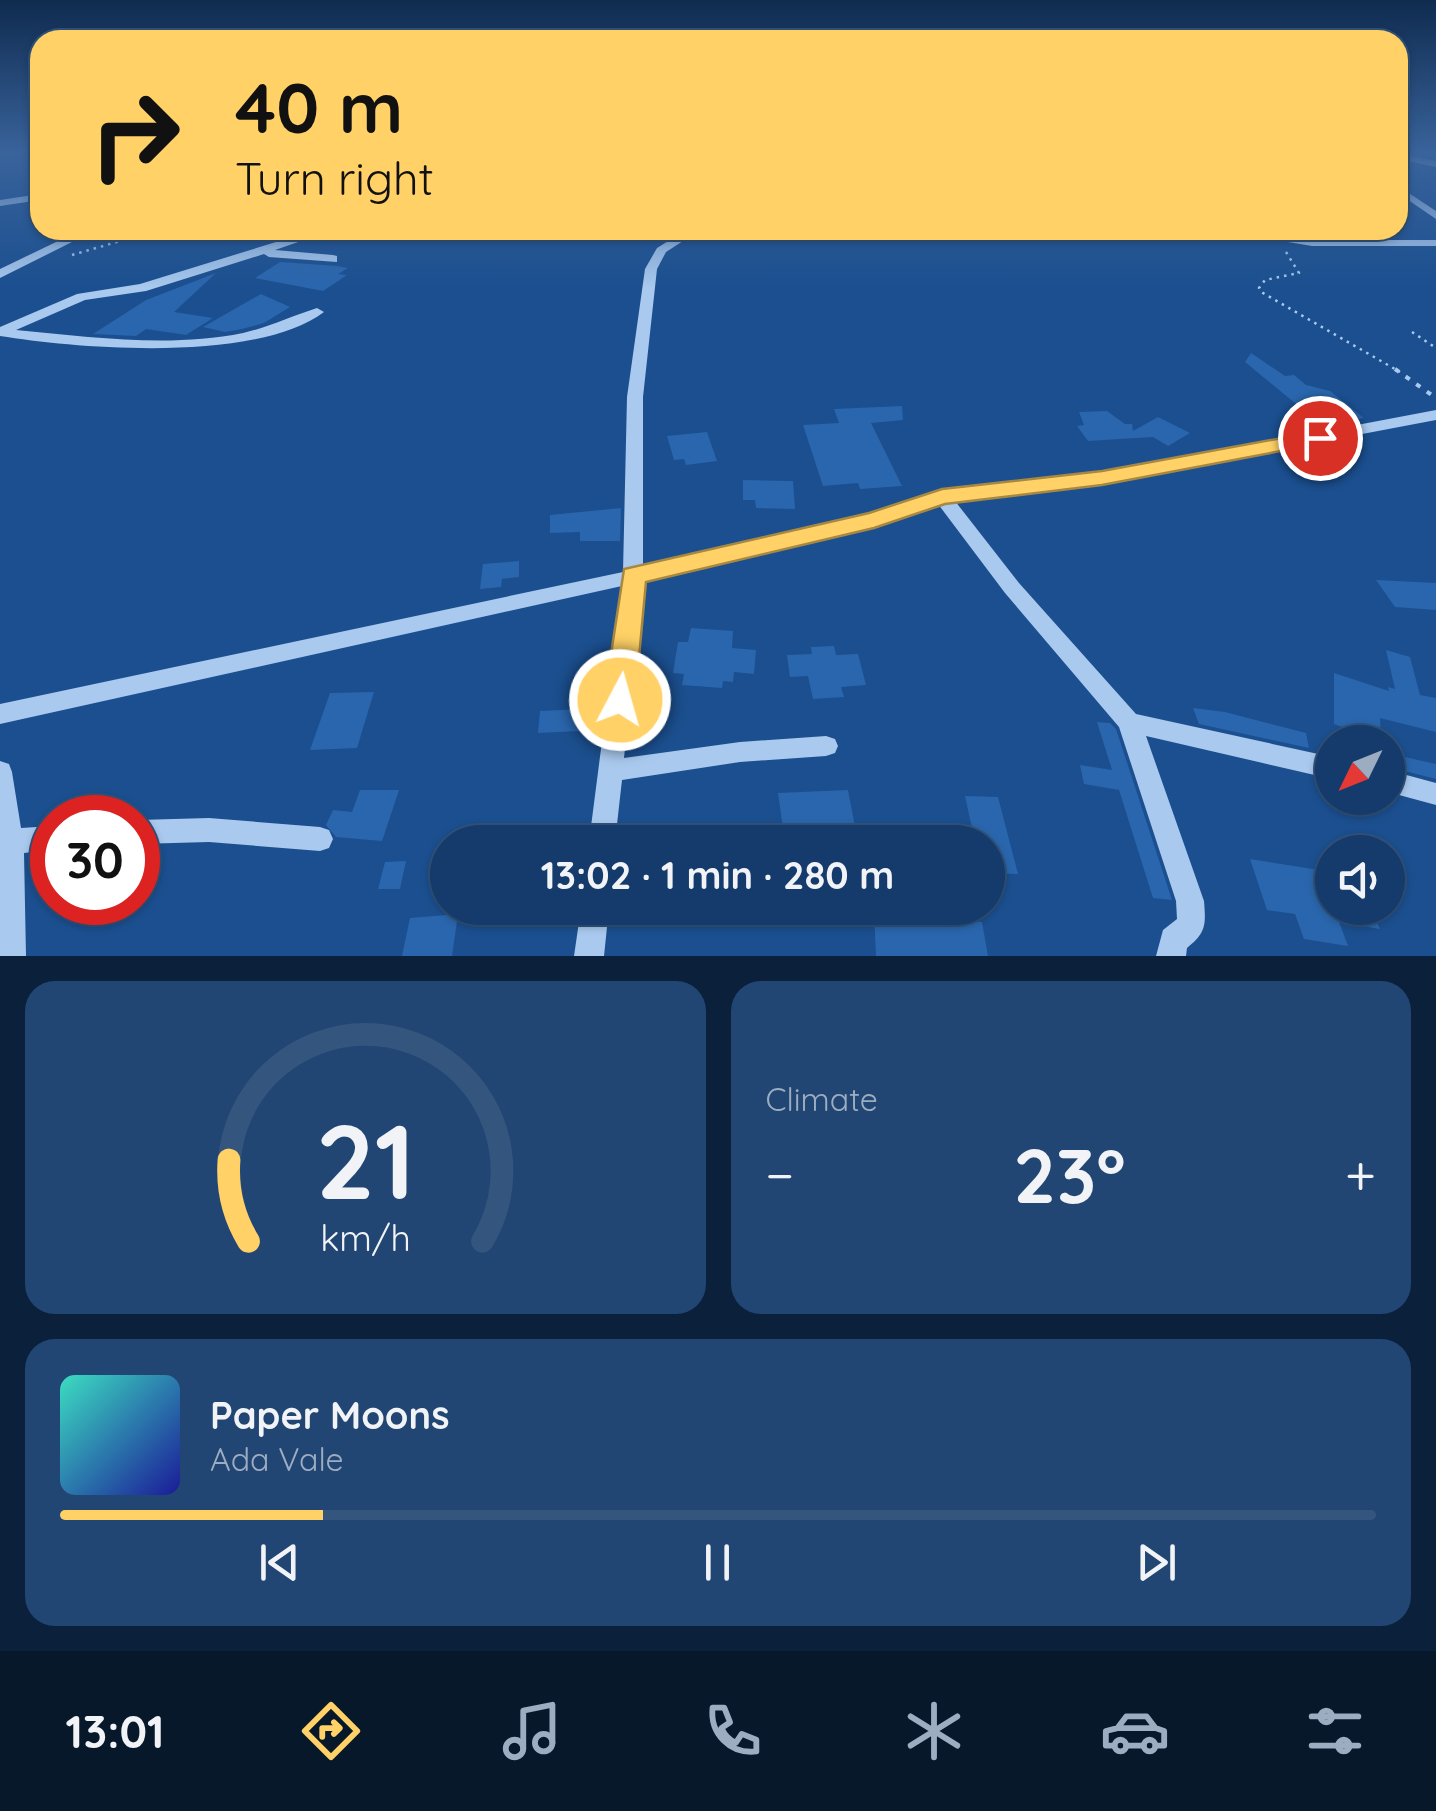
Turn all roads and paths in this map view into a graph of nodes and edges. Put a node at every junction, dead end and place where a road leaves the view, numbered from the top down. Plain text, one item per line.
1 (27, 199) edge
2 (1412, 199) edge
3 (0, 202) edge
4 (1436, 216) edge
5 (70, 240) edge
6 (123, 240) edge
7 (296, 240) edge
8 (678, 240) edge
9 (1277, 240) edge
10 (1290, 240) edge
11 (1436, 243) edge
12 (258, 252) junction
13 (60, 258) dead end
14 (333, 260) dead end
15 (0, 274) edge
16 (317, 312) dead end
17 (0, 332) edge
18 (1412, 332) dead end
19 (1436, 348) edge
20 (1436, 398) edge
21 (1436, 416) edge
22 (942, 496) junction
23 (633, 576) junction
24 (0, 714) edge
25 (1129, 722) junction
26 (826, 746) dead end
27 (1315, 764) edge
28 (610, 771) junction
29 (0, 772) edge
30 (1405, 786) edge
31 (1436, 794) edge
32 (604, 825) edge
33 (160, 831) edge
34 (320, 839) dead end
35 (30, 840) edge
36 (10, 841) junction
37 (592, 925) edge
38 (11, 956) edge
39 (589, 956) edge
40 (1171, 956) edge

1 - 3 street
2 - 4 street
5 - 15 street
6 - 13 path
7 - 12 street
8 - 23 street
9 - 20 path
10 - 11 street
12 - 14 street
12 - 17 street
16 - 17 street
18 - 19 path
21 - 22 street
22 - 23 street
22 - 25 street
23 - 24 street
23 - 28 street
25 - 27 street
25 - 40 street
26 - 28 street
28 - 32 street
29 - 36 street
30 - 31 street
33 - 34 street
35 - 36 street
36 - 38 street
37 - 39 street

